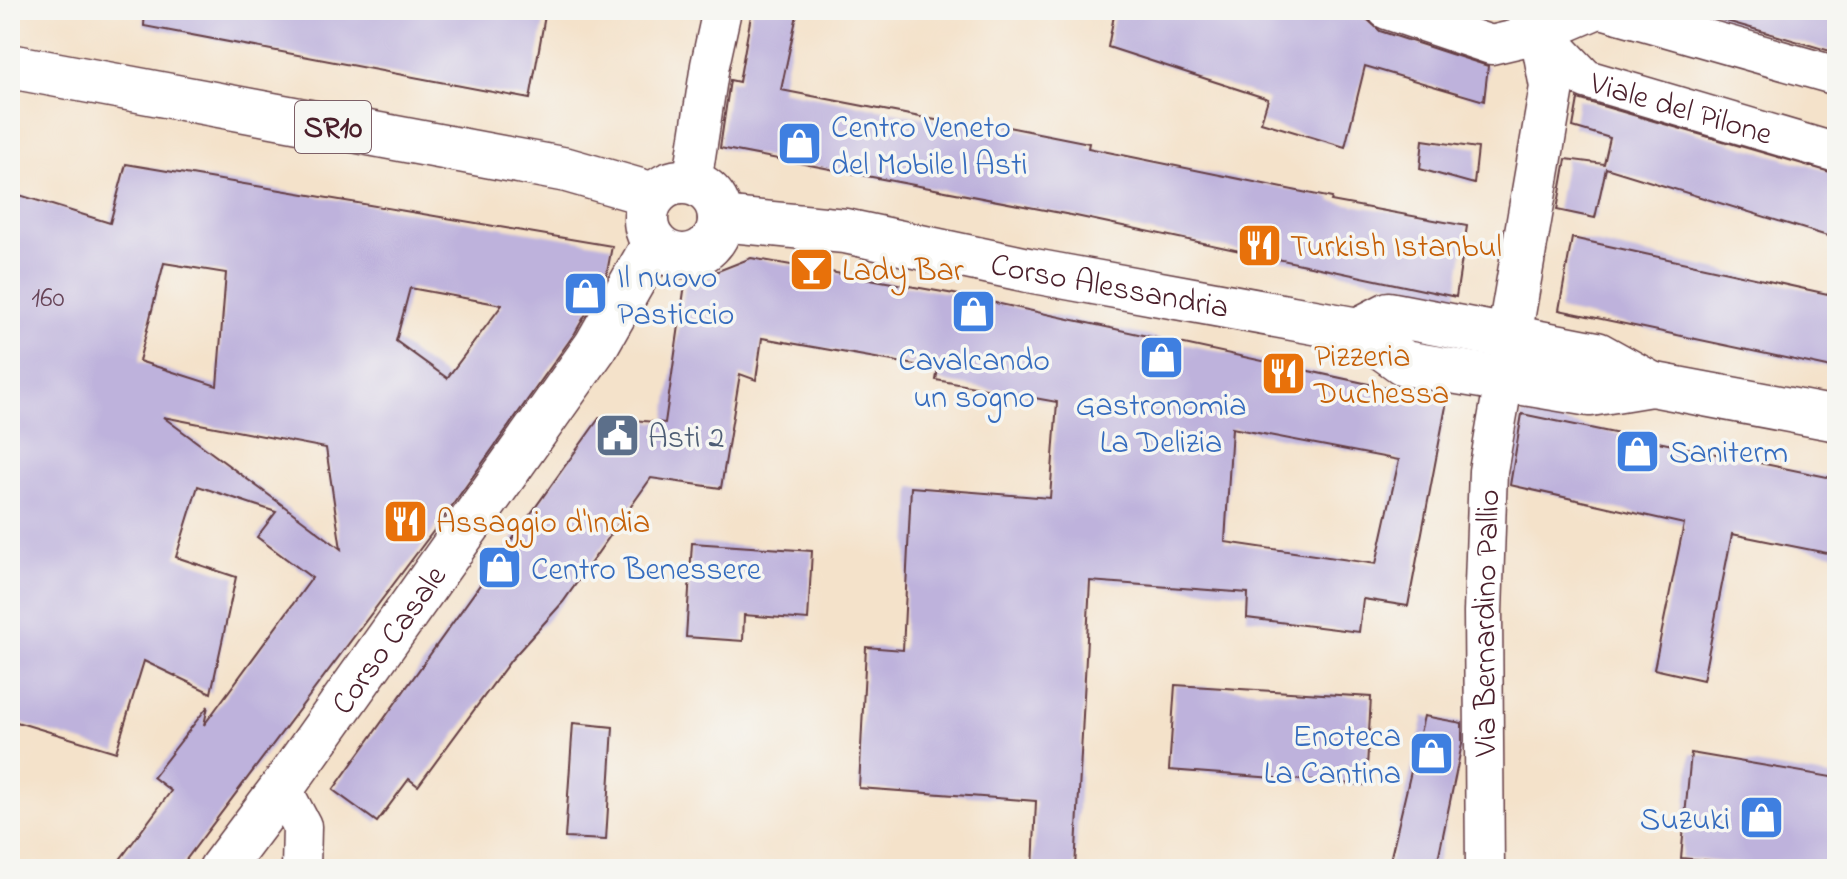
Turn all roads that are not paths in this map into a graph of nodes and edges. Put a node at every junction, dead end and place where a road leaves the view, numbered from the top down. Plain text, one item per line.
1 (722, 10) edge
2 (1387, 10) edge
3 (1596, 10) edge
4 (1605, 10) edge
5 (1539, 18) edge
6 (10, 66) edge
7 (1837, 76) edge
8 (1837, 153) edge
9 (673, 189) junction
10 (720, 219) junction
11 (654, 244) junction
12 (1358, 330) junction
13 (1509, 337) junction
14 (1504, 380) junction
15 (1651, 384) junction
16 (1837, 419) edge
17 (282, 788) junction
18 (221, 869) edge
19 (301, 869) edge
20 (1485, 869) edge

1 - 9 street
2 - 5 street, Viale del Pilone
3 - 5 street, Viale del Pilone
4 - 7 street, Viale del Pilone
5 - 8 street, Viale del Pilone
5 - 13 main road
6 - 9 main road, SR10
9 - 10 main road
9 - 11 main road
10 - 11 main road
10 - 12 main road, Corso Alessandria
11 - 17 main road, Corso Casale
12 - 13 main road, Corso Alessandria
12 - 14 main road, Corso Alessandria
13 - 15 main road, Corso Alessandria
14 - 15 main road, Corso Alessandria
14 - 20 street, Via Bernardino Pallio
15 - 16 main road, Corso Alessandria
17 - 18 main road, Corso Casale
17 - 19 street

